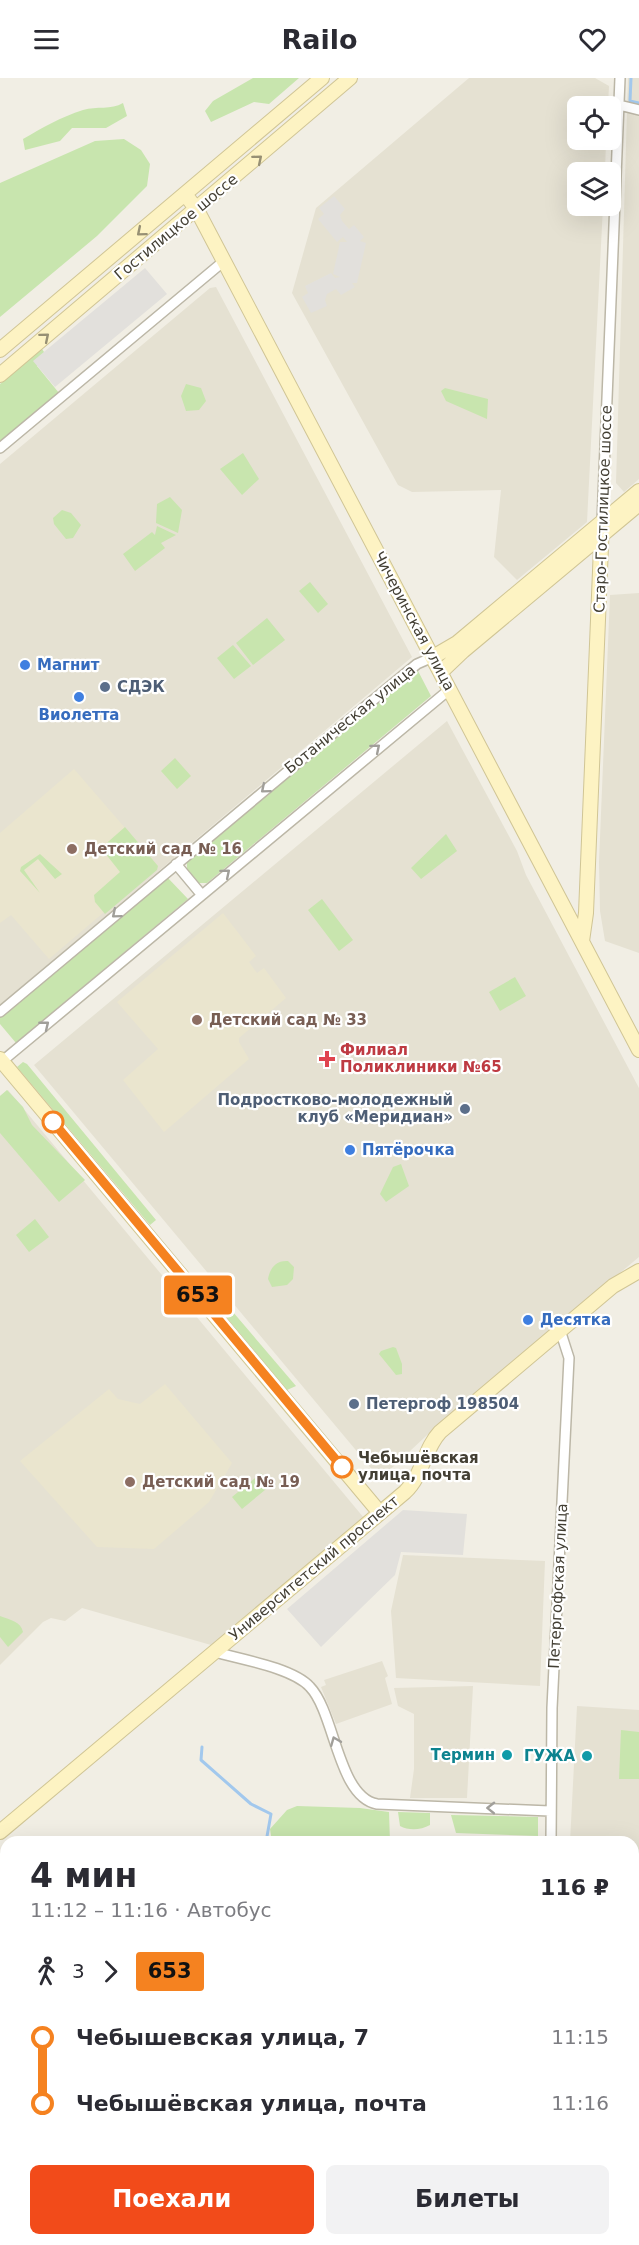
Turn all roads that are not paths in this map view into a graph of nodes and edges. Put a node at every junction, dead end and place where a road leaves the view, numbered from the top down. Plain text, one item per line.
1 (322, 78) edge
2 (350, 78) edge
3 (620, 78) edge
4 (619, 96) edge
5 (621, 106) edge
6 (639, 110) edge
7 (617, 150) edge
8 (185, 194) junction
9 (197, 210) junction
10 (224, 261) junction
11 (0, 350) edge
12 (0, 375) edge
13 (0, 448) edge
14 (639, 491) edge
15 (639, 504) edge
16 (602, 528) junction
17 (433, 657) junction
18 (441, 672) junction
19 (450, 689) junction
20 (176, 864) junction
21 (201, 894) junction
22 (582, 941) junction
23 (0, 1012) edge
24 (639, 1050) edge
25 (1, 1061) edge
26 (639, 1270) edge
27 (560, 1330) junction
28 (380, 1513) junction
29 (215, 1652) junction
30 (550, 1811) junction
31 (0, 1832) edge
32 (551, 1836) edge

1 - 8 street, Гостилицкое шоссе
9 -> 2 street, Гостилицкое шоссе
3 - 4 street, Старо-Гостилицкое шоссе
5 - 6 street
7 - 16 street, Старо-Гостилицкое шоссе
8 - 9 street, Чичеринская улица
8 -> 11 street, Гостилицкое шоссе
9 - 10 street, Чичеринская улица
12 -> 9 street, Гостилицкое шоссе
10 - 13 street
10 - 17 street, Чичеринская улица
14 - 16 street, Ботаническая улица
15 - 16 street, Ботаническая улица
16 - 17 street, Ботаническая улица
16 - 18 street, Ботаническая улица
16 - 22 street, Старо-Гостилицкое шоссе
17 - 18 street, Чичеринская улица
17 -> 20 street, Ботаническая улица
18 - 19 street, Чичеринская улица
21 -> 19 street
19 - 22 street, Чичеринская улица
20 - 21 street
20 -> 23 street, Ботаническая улица
25 -> 21 street
22 - 24 street, Чичеринская улица
25 - 28 street
26 - 27 street, Университетский проспект
27 - 28 street, Университетский проспект
27 - 30 street, Петергофская улица
28 - 29 street, Университетский проспект
30 -> 29 street
29 - 31 street, Университетский проспект
30 - 32 street, Петергофская улица

